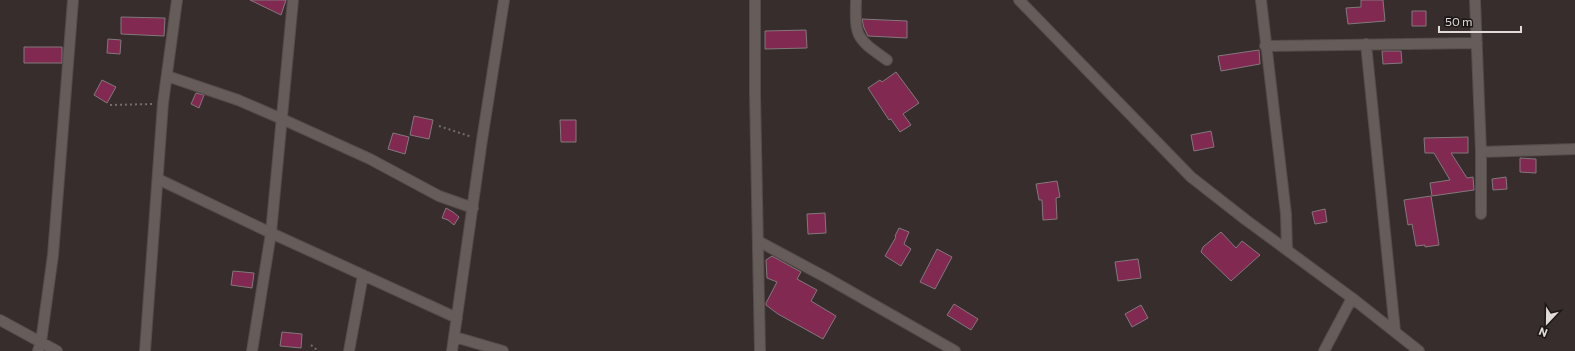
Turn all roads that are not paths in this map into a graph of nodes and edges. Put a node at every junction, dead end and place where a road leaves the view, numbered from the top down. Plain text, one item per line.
1 (73, 0) edge
2 (177, 0) edge
3 (294, 0) edge
4 (504, 0) edge
5 (755, 0) edge
6 (856, 0) edge
7 (1019, 0) edge
8 (1261, 0) edge
9 (1475, 0) edge
10 (1477, 43) junction
11 (1366, 44) junction
12 (1265, 46) junction
13 (887, 60) dead end
14 (167, 76) junction
15 (282, 119) junction
16 (1575, 149) edge
17 (1481, 152) junction
18 (158, 179) junction
19 (473, 208) junction
20 (1481, 214) dead end
21 (271, 233) junction
22 (758, 241) junction
23 (1287, 250) junction
24 (363, 275) junction
25 (1352, 298) junction
26 (457, 318) junction
27 (0, 320) edge
28 (1395, 331) junction
29 (454, 337) junction
30 (39, 346) edge
31 (57, 351) edge
32 (145, 351) edge
33 (252, 351) edge
34 (349, 351) edge
35 (452, 351) edge
36 (503, 351) edge
37 (760, 351) edge
38 (955, 351) edge
39 (1324, 351) edge
40 (1419, 351) edge

1 - 30 street
2 - 14 street
3 - 15 street
4 - 19 street
5 - 22 street
6 - 13 street
7 - 23 street
8 - 12 street
9 - 10 street
10 - 11 street
10 - 17 street
11 - 12 street
11 - 28 street
12 - 23 street
14 - 15 street
14 - 18 street
15 - 19 street
15 - 21 street
16 - 17 street
17 - 20 street
18 - 21 street
18 - 32 street
19 - 26 street
21 - 24 street
21 - 33 street
22 - 37 street
22 - 38 street
23 - 25 street
24 - 26 street
24 - 34 street
25 - 28 street
25 - 39 street
26 - 29 street
27 - 30 street
28 - 40 street
29 - 35 street
29 - 36 street
30 - 31 street

